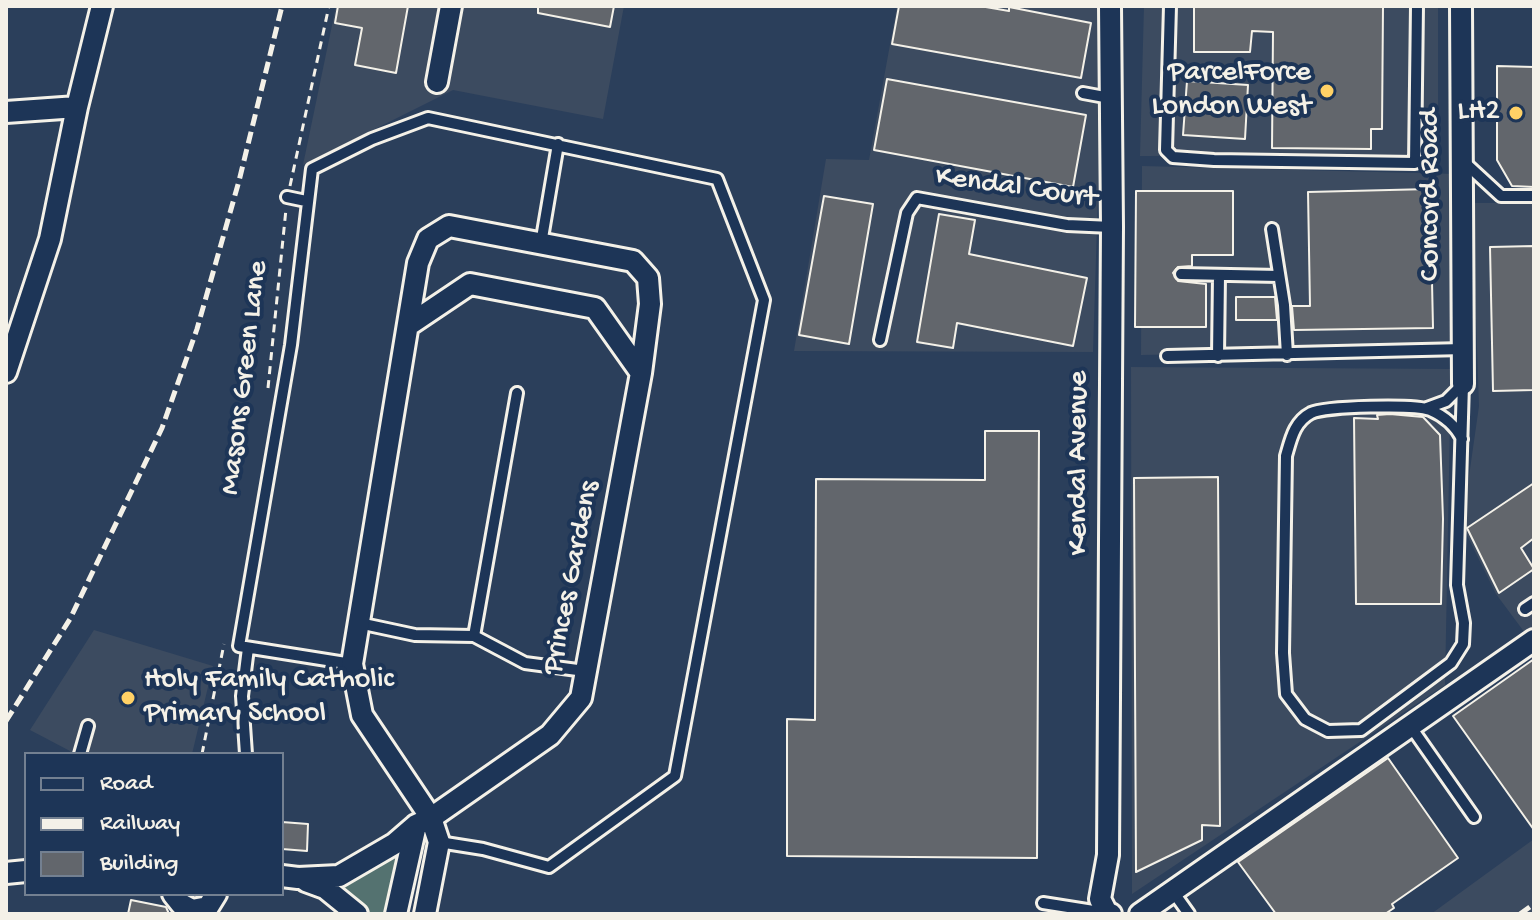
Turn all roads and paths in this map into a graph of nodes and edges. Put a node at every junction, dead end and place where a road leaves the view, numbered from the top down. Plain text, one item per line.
1 (102, 6) edge
2 (329, 6) edge
3 (451, 6) edge
4 (1110, 6) edge
5 (1170, 6) edge
6 (1417, 6) edge
7 (1461, 6) edge
8 (437, 82) dead end
9 (1083, 93) dead end
10 (1110, 98) junction
11 (77, 107) junction
12 (6, 112) edge
13 (558, 144) junction
14 (1462, 160) junction
15 (1534, 196) edge
16 (287, 197) junction
17 (306, 201) junction
18 (1112, 227) junction
19 (1272, 229) dead end
20 (541, 244) junction
21 (1181, 274) dead end
22 (1219, 275) junction
23 (1279, 276) junction
24 (409, 325) junction
25 (880, 340) dead end
26 (1464, 349) junction
27 (1287, 355) junction
28 (1167, 356) dead end
29 (1218, 356) junction
30 (6, 372) edge
31 (641, 373) junction
32 (1463, 384) junction
33 (517, 393) dead end
34 (267, 402) dead end
35 (1427, 408) junction
36 (1462, 439) junction
37 (359, 623) junction
38 (474, 636) junction
39 (1534, 640) edge
40 (224, 644) dead end
41 (248, 648) junction
42 (352, 664) junction
43 (585, 671) junction
44 (88, 726) dead end
45 (1411, 727) junction
46 (81, 752) edge
47 (202, 752) edge
48 (246, 752) edge
49 (1474, 817) dead end
50 (423, 822) junction
51 (439, 842) junction
52 (290, 877) edge
53 (1174, 893) junction
54 (175, 896) edge
55 (215, 896) edge
56 (1043, 903) dead end
57 (191, 912) edge
58 (357, 914) edge
59 (396, 914) edge
60 (425, 914) edge
61 (1108, 914) edge
62 (1140, 914) edge
63 (1189, 914) edge

1 - 11 street
2 - 16 path, Masons Green Lane
3 - 8 street
4 - 10 street, Kendal Avenue
5 - 6 lane
7 - 14 street, Concord Road
9 - 10 lane
10 - 18 street, Kendal Avenue
11 - 12 street
11 - 30 street
13 - 17 lane
13 - 20 lane
13 - 51 lane
14 - 15 lane
14 - 26 street, Concord Road
16 - 17 lane
16 - 34 path, Masons Green Lane
17 - 41 lane
18 - 25 lane, Kendal Court
18 - 61 street, Kendal Avenue
19 - 23 lane
20 - 24 street, Princes Gardens
20 - 31 street, Princes Gardens
21 - 22 lane
22 - 23 lane
22 - 29 lane
23 - 27 lane
24 - 31 street
24 - 37 street, Princes Gardens
26 - 27 lane
26 - 32 street, Concord Road
27 - 29 lane
28 - 29 lane
31 - 43 street, Princes Gardens
32 - 35 lane
32 - 36 lane
33 - 38 lane
35 - 36 lane
35 - 36 lane
37 - 38 lane
37 - 42 street, Princes Gardens
38 - 43 lane
39 - 45 street
40 - 47 path
41 - 42 lane
41 - 48 lane
42 - 50 street, Princes Gardens
43 - 50 street, Princes Gardens
44 - 46 lane
45 - 49 lane
45 - 53 street
50 - 51 street, Princes Gardens
50 - 52 street, Princes Gardens
50 - 59 street
51 - 60 street, Princes Gardens
52 - 58 street
53 - 62 street
53 - 63 lane
54 - 57 street
55 - 57 street
56 - 61 lane

